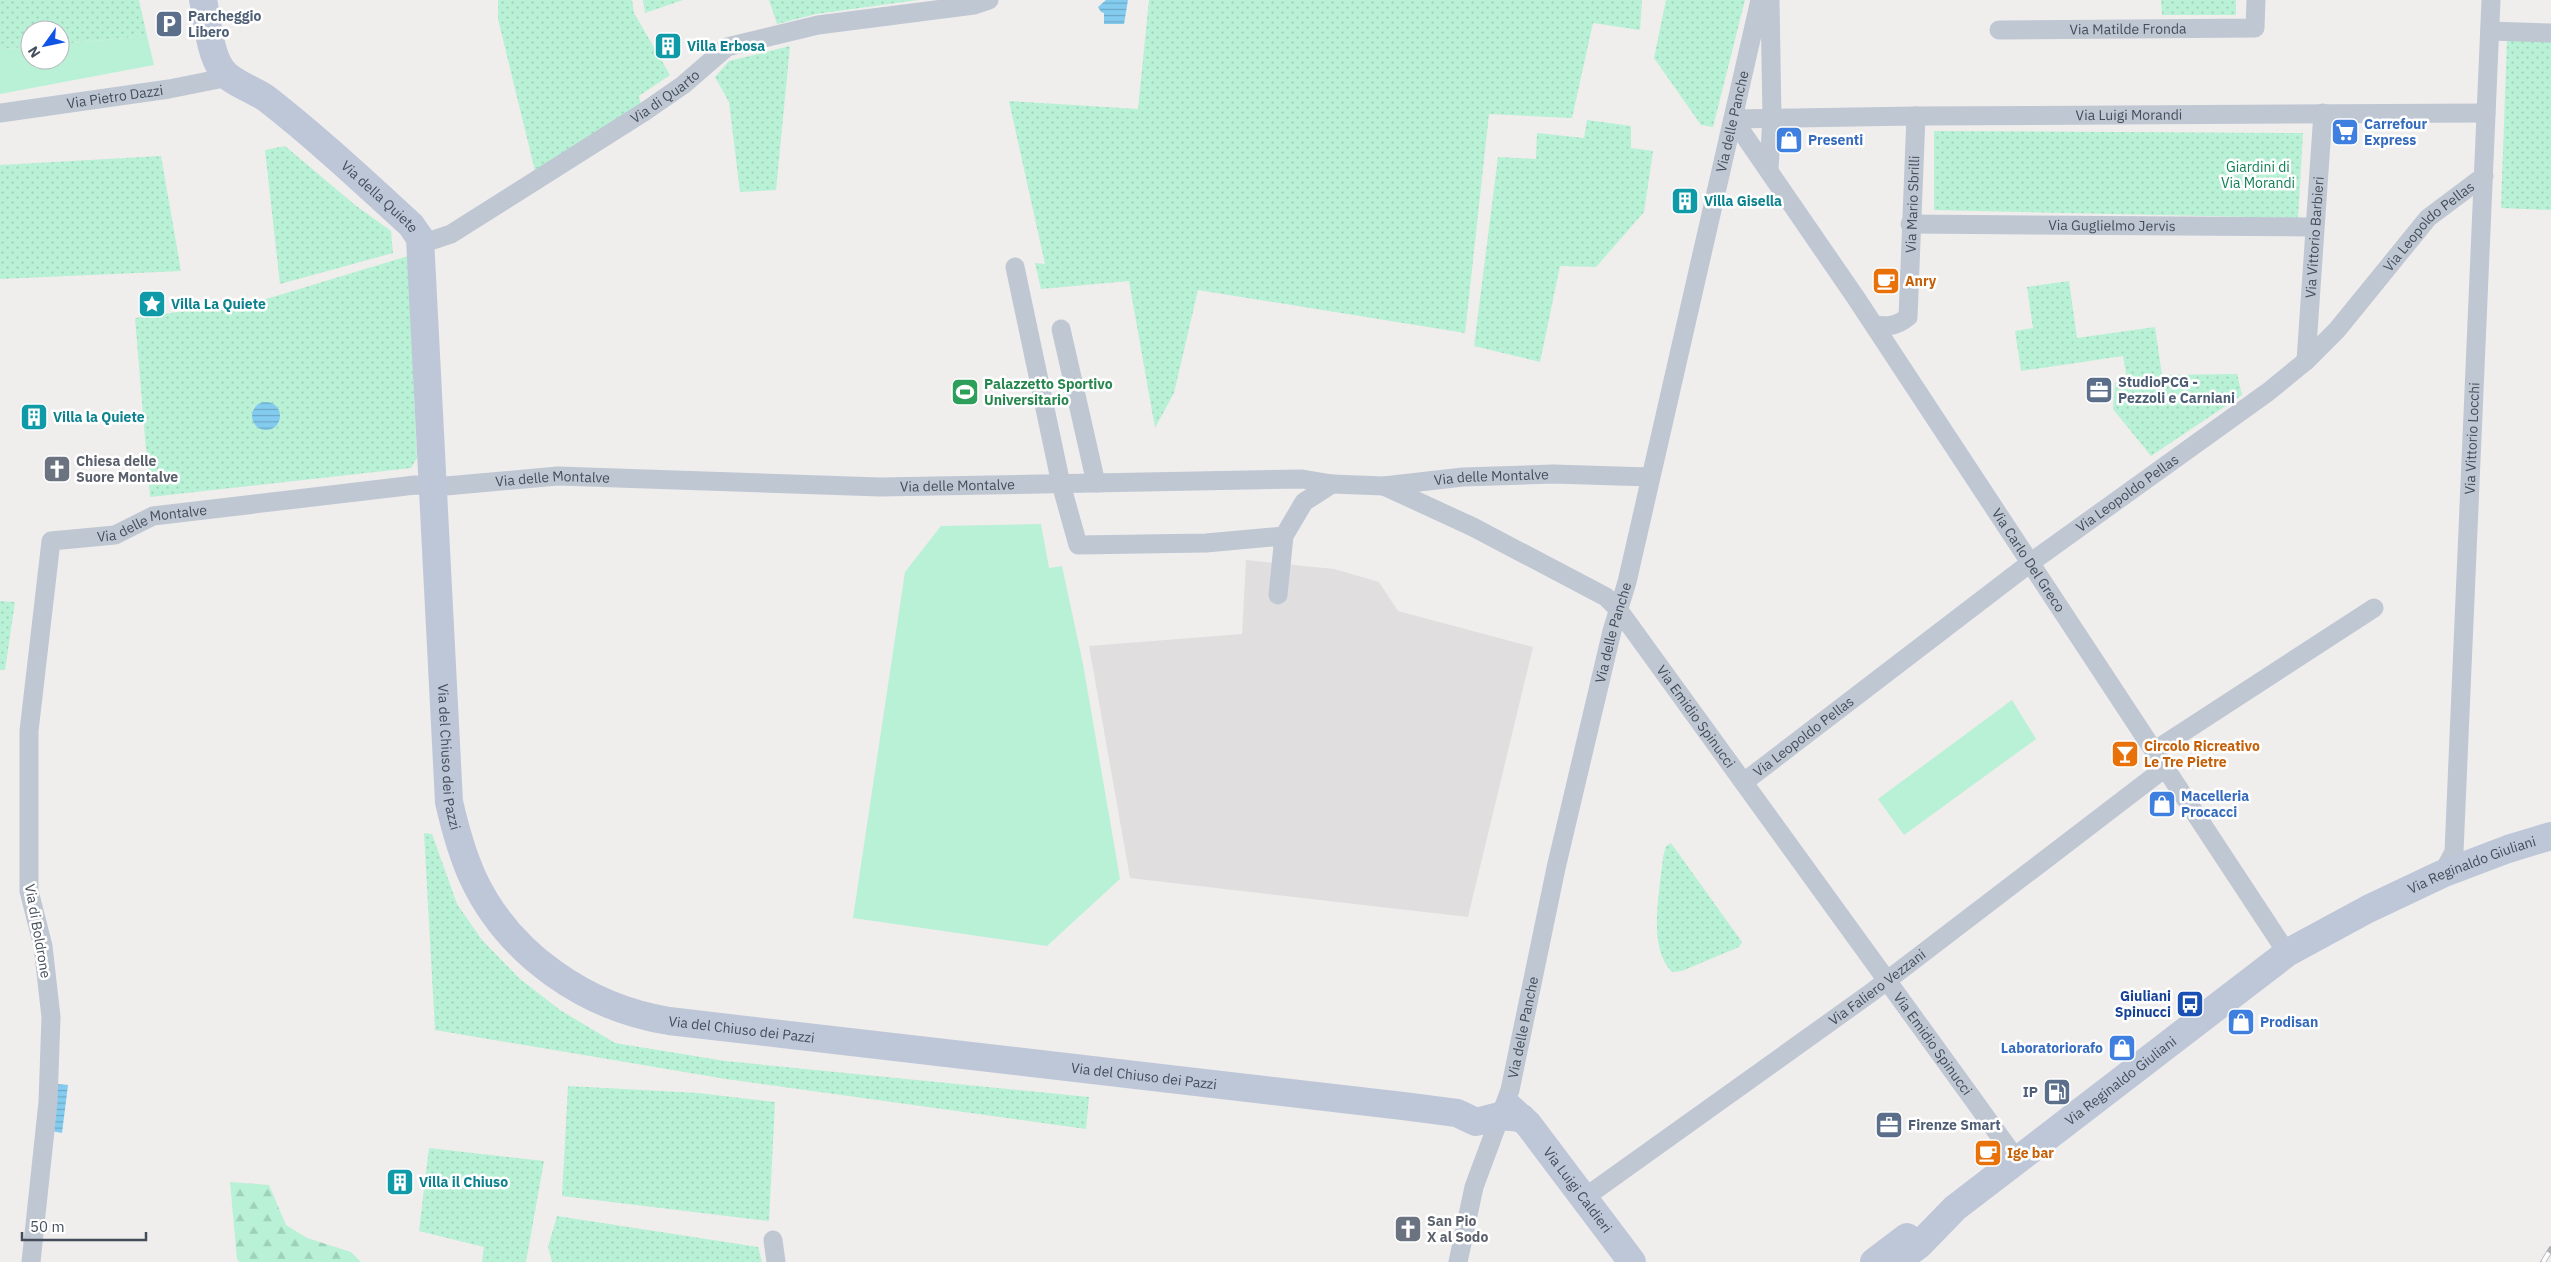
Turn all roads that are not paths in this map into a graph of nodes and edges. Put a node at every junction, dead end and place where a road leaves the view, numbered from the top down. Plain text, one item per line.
1 (203, 0) edge
2 (989, 0) edge
3 (1760, 0) edge
4 (1770, 0) edge
5 (2256, 0) edge
6 (2491, 0) edge
7 (1999, 30) dead end
8 (2490, 31) junction
9 (2551, 34) edge
10 (229, 77) junction
11 (0, 113) edge
12 (2322, 113) junction
13 (2486, 113) junction
14 (1916, 116) junction
15 (1772, 118) junction
16 (1733, 119) junction
17 (1769, 169) junction
18 (2484, 176) junction
19 (1910, 224) junction
20 (2314, 227) junction
21 (421, 244) junction
22 (1016, 267) dead end
23 (1874, 325) junction
24 (1061, 329) dead end
25 (2306, 361) junction
26 (1650, 477) junction
27 (1096, 483) junction
28 (1061, 484) junction
29 (1332, 484) junction
30 (432, 486) junction
31 (1384, 486) junction
32 (1284, 536) junction
33 (50, 540) joint
34 (2030, 563) junction
35 (1278, 595) dead end
36 (2374, 608) dead end
37 (1618, 609) junction
38 (2154, 751) junction
39 (2165, 768) junction
40 (1744, 782) junction
41 (2551, 821) edge
42 (2551, 836) edge
43 (2448, 863) junction
44 (2287, 953) junction
45 (1888, 981) junction
46 (1509, 1113) junction
47 (2017, 1160) junction
48 (1584, 1198) junction
49 (1955, 1208) junction
50 (773, 1240) dead end
51 (30, 1262) edge
52 (776, 1262) edge
53 (1458, 1262) edge
54 (1632, 1262) edge
55 (1874, 1262) edge
56 (1896, 1262) edge

1 - 10 main road, Via della Quiete
2 - 21 street, Via di Quarto
3 - 16 street, Via delle Panche
4 - 15 street
5 - 7 street, Via Matilde Fronda
6 - 8 street, Via Vittorio Locchi
8 - 9 street
8 - 13 street, Via Vittorio Locchi
10 - 11 street, Via Pietro Dazzi
10 - 21 main road, Via della Quiete
12 - 13 street, Via Luigi Morandi
12 - 14 street, Via Luigi Morandi
12 - 20 street, Via Vittorio Barbieri
13 - 18 street, Via Vittorio Locchi
14 - 15 street, Via Luigi Morandi
14 - 19 street, Via Mario Sbrilli
15 - 16 street, Via Luigi Morandi
15 - 17 street
16 - 17 street, Via Carlo Del Greco
16 - 26 street, Via delle Panche
17 - 23 street, Via Carlo Del Greco
18 - 25 street, Via Leopoldo Pellas
18 - 43 street, Via Vittorio Locchi
19 - 20 street, Via Guglielmo Jervis
19 - 23 street, Via Mario Sbrilli
20 - 25 street, Via Vittorio Barbieri
21 - 30 main road, Via della Quiete
22 - 28 street
23 - 34 street, Via Carlo Del Greco
24 - 27 street
25 - 34 street, Via Leopoldo Pellas
26 - 31 street, Via delle Montalve
26 - 37 street, Via delle Panche
27 - 28 street, Via delle Montalve
27 - 29 street, Via delle Montalve
28 - 30 street, Via delle Montalve
28 - 32 street
29 - 31 street, Via delle Montalve
29 - 32 street
30 - 33 street, Via delle Montalve
30 - 46 main road, Via del Chiuso dei Pazzi
31 - 37 street, Via Emidio Spinucci
32 - 35 street
33 - 51 street, Via di Boldrone
34 - 38 street, Via Carlo Del Greco
34 - 40 street, Via Leopoldo Pellas
36 - 38 street
37 - 40 street, Via Emidio Spinucci
37 - 46 street, Via delle Panche
38 - 39 street, Via Carlo Del Greco
39 - 44 street, Via Carlo Del Greco
39 - 45 street, Via Faliero Vezzani
40 - 45 street, Via Emidio Spinucci
41 - 43 main road, Via Reginaldo Giuliani
42 - 43 main road, Via Reginaldo Giuliani
43 - 44 main road, Via Reginaldo Giuliani
44 - 47 main road, Via Reginaldo Giuliani
45 - 47 street, Via Emidio Spinucci
45 - 48 street, Via Faliero Vezzani
46 - 48 main road, Via Luigi Caldieri
46 - 53 street, Via delle Panche
47 - 49 main road, Via Reginaldo Giuliani
48 - 54 main road, Via Luigi Caldieri
49 - 55 main road, Via Reginaldo Giuliani
49 - 56 main road, Via Reginaldo Giuliani
50 - 52 street

